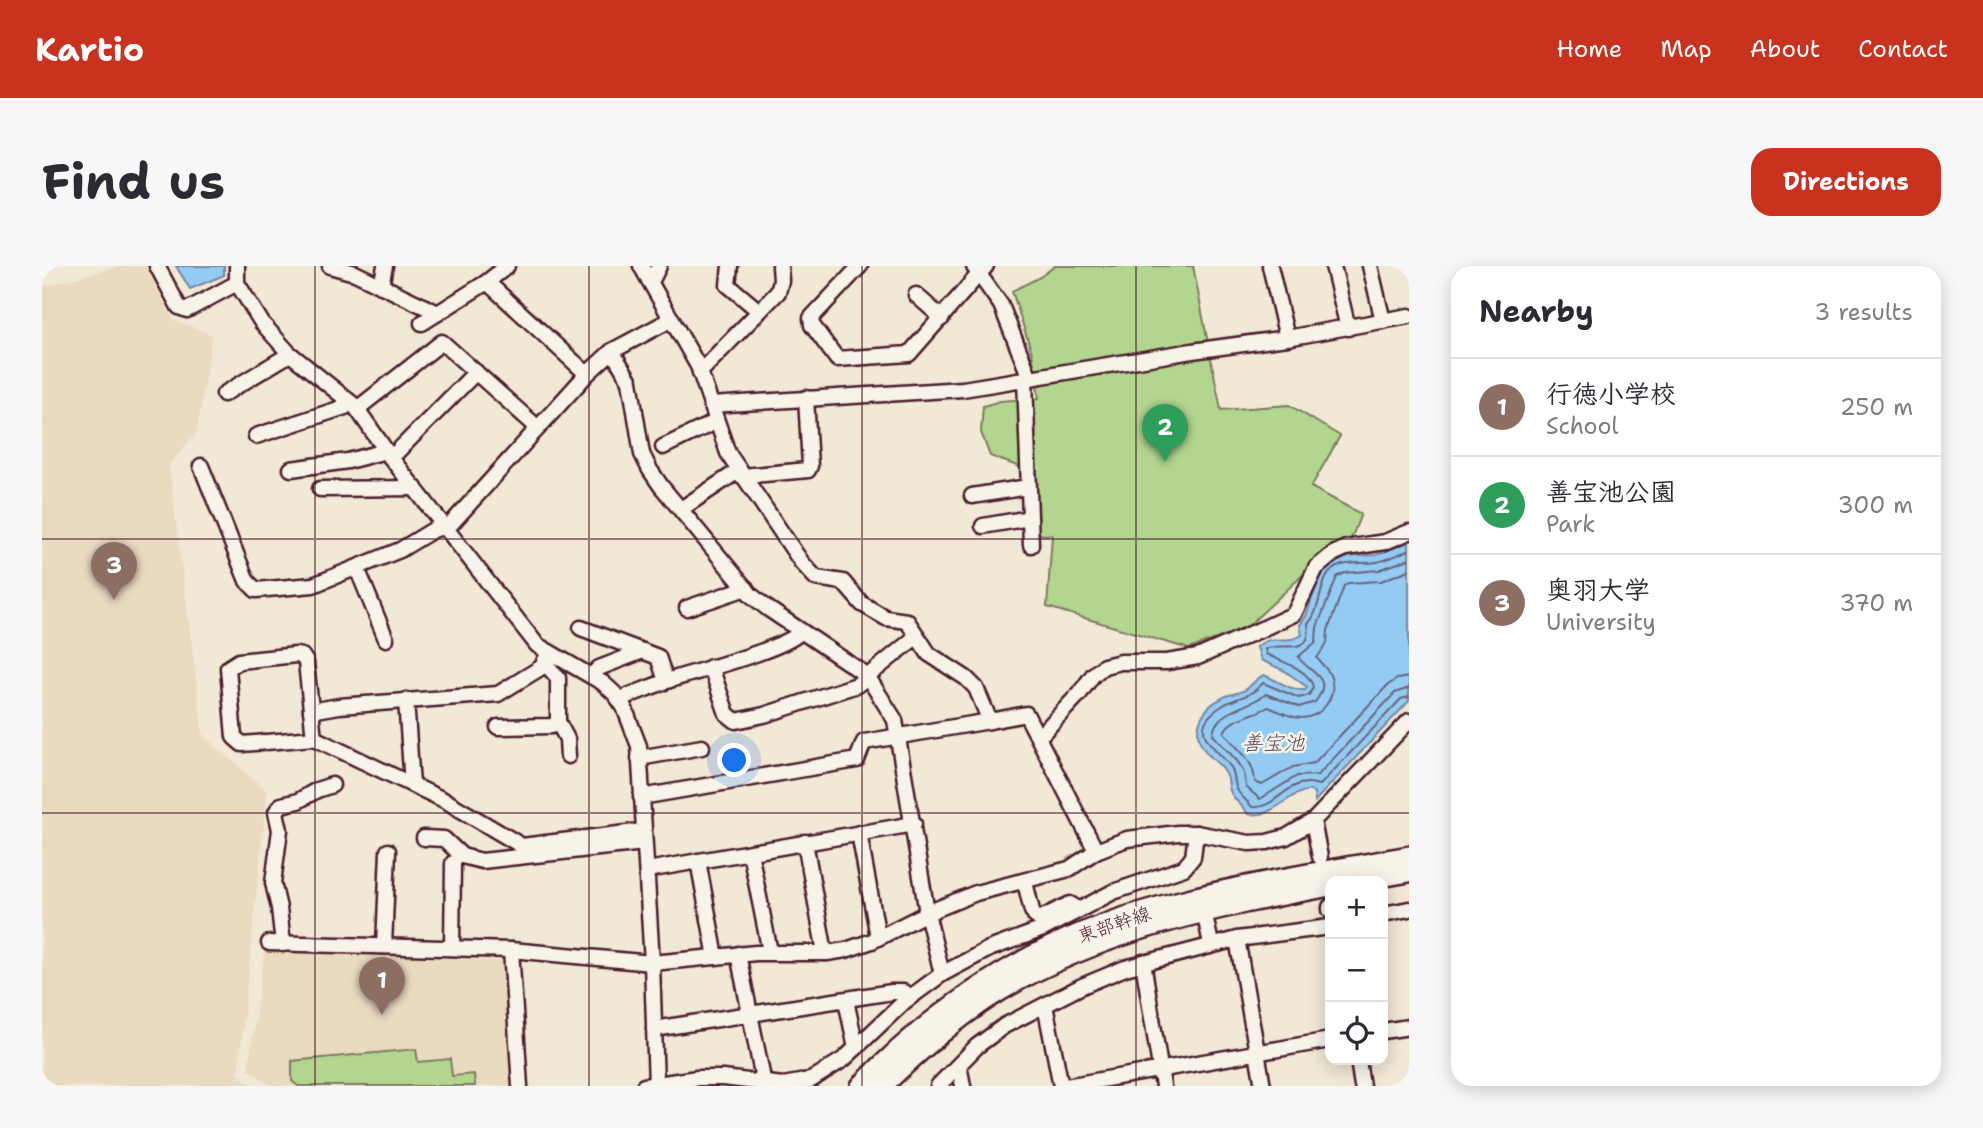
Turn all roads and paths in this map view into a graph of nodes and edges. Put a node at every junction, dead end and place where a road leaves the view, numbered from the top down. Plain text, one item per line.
1 (157, 266) edge
2 (237, 266) edge
3 (330, 266) edge
4 (385, 266) edge
5 (507, 266) edge
6 (641, 266) edge
7 (659, 266) edge
8 (730, 266) edge
9 (780, 266) edge
10 (860, 266) edge
11 (1270, 266) edge
12 (1333, 266) edge
13 (1370, 266) edge
14 (979, 268) edge
15 (649, 280) junction
16 (487, 282) junction
17 (237, 283) junction
18 (381, 286) junction
19 (916, 295) dead end
20 (759, 312) junction
21 (438, 313) junction
22 (1409, 316) edge
23 (942, 318) junction
24 (672, 319) junction
25 (1383, 321) junction
26 (422, 323) dead end
27 (1348, 328) junction
28 (1287, 338) junction
29 (612, 351) junction
30 (290, 354) junction
31 (476, 372) junction
32 (700, 372) junction
33 (587, 374) junction
34 (1028, 379) junction
35 (224, 394) dead end
36 (806, 398) junction
37 (711, 405) junction
38 (354, 406) junction
39 (715, 422) junction
40 (538, 428) junction
41 (256, 436) dead end
42 (663, 447) dead end
43 (389, 455) junction
44 (201, 466) dead end
45 (291, 469) dead end
46 (740, 473) junction
47 (1028, 486) junction
48 (415, 488) junction
49 (320, 489) dead end
50 (972, 496) dead end
51 (681, 509) junction
52 (1030, 517) junction
53 (444, 526) junction
54 (983, 526) dead end
55 (1409, 532) edge
56 (1031, 545) dead end
57 (357, 568) junction
58 (746, 588) junction
59 (687, 608) dead end
60 (581, 628) dead end
61 (801, 631) junction
62 (917, 636) junction
63 (386, 639) dead end
64 (643, 651) junction
65 (547, 657) junction
66 (711, 667) junction
67 (591, 676) junction
68 (867, 677) junction
69 (666, 681) junction
70 (619, 699) junction
71 (406, 700) junction
72 (311, 711) junction
73 (990, 721) junction
74 (1409, 721) edge
75 (558, 722) junction
76 (498, 727) dead end
77 (898, 737) junction
78 (1039, 737) junction
79 (314, 738) junction
80 (702, 747) dead end
81 (568, 756) dead end
82 (639, 758) junction
83 (332, 785) dead end
84 (412, 785) junction
85 (641, 797) junction
86 (1313, 821) junction
87 (914, 824) junction
88 (859, 833) junction
89 (1196, 833) junction
90 (644, 837) junction
91 (424, 838) dead end
92 (805, 842) junction
93 (1096, 850) junction
94 (388, 851) dead end
95 (750, 852) junction
96 (1409, 856) edge
97 (1320, 857) dead end
98 (698, 861) junction
99 (453, 863) dead end
100 (647, 870) junction
101 (1409, 872) edge
102 (1386, 876) edge
103 (1026, 882) junction
104 (1325, 887) edge
105 (1409, 909) edge
106 (1079, 910) junction
107 (1204, 911) junction
108 (927, 913) junction
109 (1388, 914) edge
110 (1325, 928) edge
111 (878, 937) junction
112 (1026, 937) junction
113 (1237, 939) junction
114 (1211, 944) junction
115 (384, 946) junction
116 (452, 948) junction
117 (511, 950) junction
118 (770, 952) junction
119 (825, 953) junction
120 (738, 954) junction
121 (1035, 954) junction
122 (716, 957) junction
123 (1143, 962) junction
124 (652, 963) junction
125 (942, 974) junction
126 (911, 996) junction
127 (846, 1000) junction
128 (1045, 1004) junction
129 (748, 1014) junction
130 (1409, 1027) edge
131 (654, 1029) junction
132 (1388, 1030) edge
133 (1325, 1041) edge
134 (856, 1048) junction
135 (1257, 1054) junction
136 (959, 1065) junction
137 (1359, 1065) edge
138 (1161, 1070) junction
139 (764, 1084) junction
140 (652, 1085) edge
141 (520, 1086) edge
142 (861, 1086) edge
143 (883, 1086) edge
144 (938, 1086) edge
145 (963, 1086) edge
146 (1063, 1086) edge
147 (1163, 1086) edge
148 (1263, 1086) edge
149 (1362, 1086) edge

1 - 17 street
2 - 17 street
3 - 18 street
4 - 18 street
5 - 16 street
6 - 15 street
7 - 15 street
8 - 20 street
9 - 20 street
10 - 23 street
11 - 28 street
12 - 27 street
13 - 25 street
14 - 23 street
14 - 34 street
15 - 24 street
16 - 21 street
16 - 33 street
17 - 30 street
18 - 21 street
19 - 23 street
20 - 32 street
21 - 26 street
22 - 25 street
24 - 29 street
24 - 32 street
25 - 27 street
27 - 28 street
28 - 34 street
29 - 33 street
29 - 51 street
30 - 35 street
30 - 38 street
31 - 38 street
31 - 40 street
31 - 43 street
32 - 37 street
33 - 40 street
34 - 36 street
34 - 47 street
36 - 37 street
36 - 46 street
37 - 39 street
38 - 41 street
38 - 43 street
39 - 42 street
39 - 46 street
40 - 53 street
43 - 45 street
43 - 48 street
44 - 57 street
46 - 51 street
46 - 62 street
47 - 50 street
47 - 52 street
48 - 49 street
48 - 53 street
51 - 58 street
52 - 54 street
52 - 56 street
53 - 57 street
53 - 65 street
55 - 78 street
57 - 63 street
58 - 59 street
58 - 61 street
60 - 64 street
61 - 66 street
61 - 68 street
62 - 68 street
62 - 73 street
64 - 67 street
64 - 69 street
65 - 67 street
65 - 71 street
65 - 75 street
66 - 68 street
66 - 69 street
67 - 70 street
68 - 77 street
69 - 70 street
70 - 82 street
71 - 72 street
71 - 84 street
72 - 79 street
72 - 79 street
73 - 77 street
73 - 78 street
74 - 86 street
75 - 76 street
75 - 81 street
77 - 85 street
77 - 87 street
78 - 93 street
79 - 84 street
80 - 82 street
82 - 85 street
83 - 115 street
84 - 90 street
85 - 90 street
86 - 89 street
86 - 97 street
87 - 88 street
87 - 108 street
88 - 92 street
88 - 111 street
89 - 93 street
89 - 106 street
90 - 91 street
90 - 100 street
92 - 95 street
92 - 119 street
93 - 103 street
94 - 115 street
95 - 98 street
95 - 118 street
96 - 121 main road, 東部幹線
98 - 100 street
98 - 122 street
99 - 116 street
100 - 124 street
101 - 102 main road
103 - 106 street
103 - 108 street
104 - 107 main road, 東部幹線
105 - 109 street
106 - 112 street
107 - 114 street
107 - 143 main road, 東部幹線
108 - 111 street
108 - 125 street
110 - 113 street
111 - 119 street
112 - 121 street
112 - 125 street
113 - 114 street
113 - 135 street
114 - 123 street
115 - 116 street
116 - 117 street
117 - 124 street
117 - 141 street
118 - 119 street
118 - 120 street
120 - 122 street
120 - 129 street
121 - 142 main road, 東部幹線
122 - 124 street
123 - 128 street
123 - 138 street
124 - 131 street
125 - 126 street
126 - 127 street
126 - 134 street
127 - 129 street
127 - 134 street
128 - 136 street
128 - 146 street
129 - 131 street
129 - 139 street
130 - 132 street
131 - 140 street
133 - 135 street
134 - 139 street
135 - 138 street
135 - 148 street
136 - 144 street
136 - 145 street
137 - 149 street
138 - 146 street
138 - 147 street
139 - 140 street

